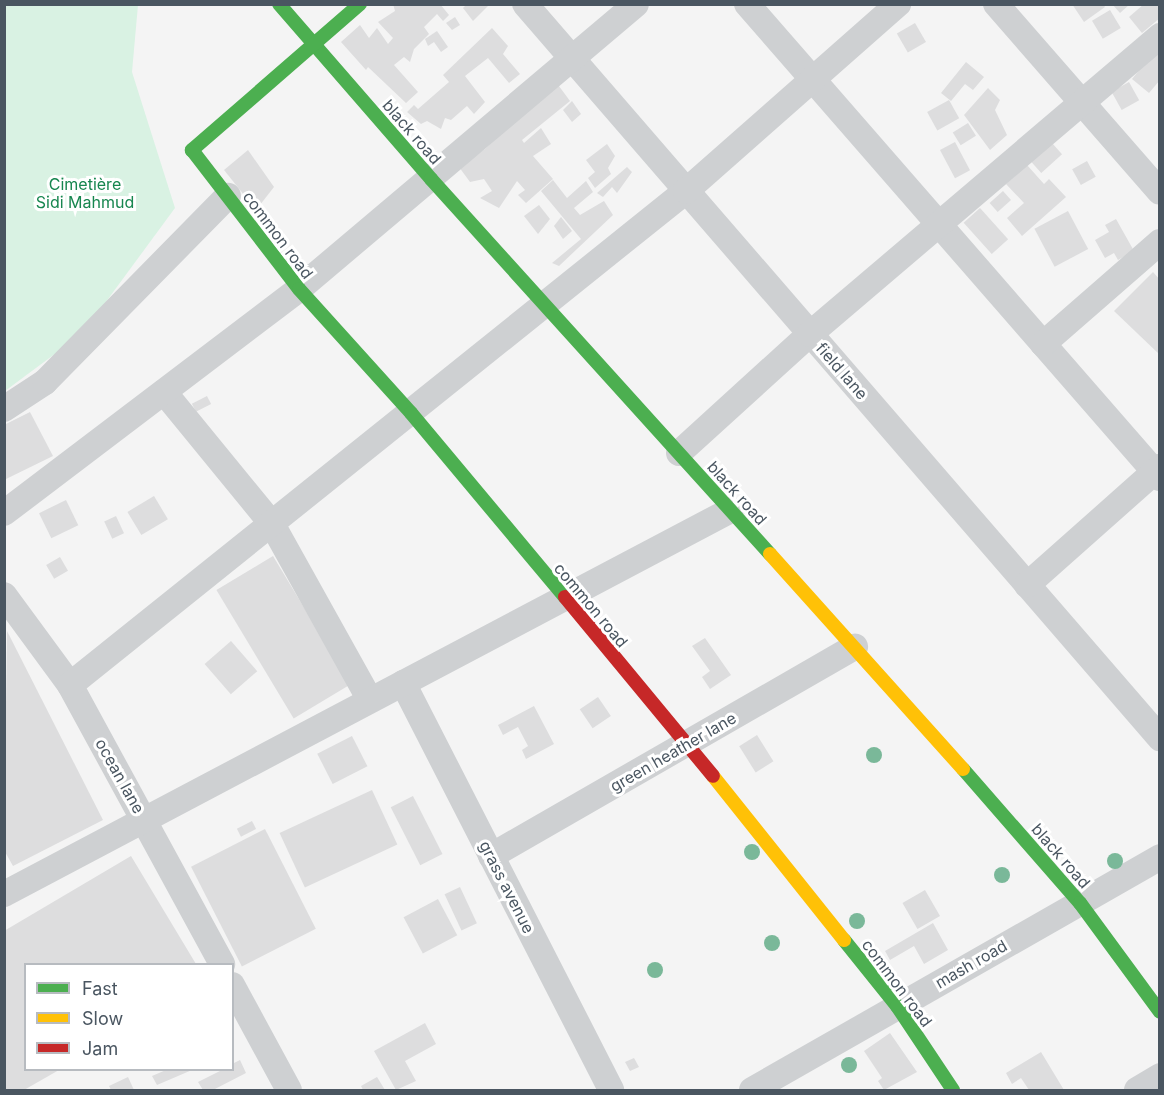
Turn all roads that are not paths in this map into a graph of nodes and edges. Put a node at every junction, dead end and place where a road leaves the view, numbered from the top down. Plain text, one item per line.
1 (279, 4) edge
2 (360, 4) edge
3 (525, 4) edge
4 (636, 4) edge
5 (747, 4) edge
6 (898, 4) edge
7 (996, 4) edge
8 (1160, 36) edge
9 (314, 44) junction
10 (571, 58) junction
11 (812, 80) junction
12 (1082, 103) junction
13 (431, 179) junction
14 (686, 191) junction
15 (1160, 192) edge
16 (228, 196) junction
17 (939, 225) junction
18 (1160, 242) edge
19 (299, 290) junction
20 (546, 306) junction
21 (810, 334) junction
22 (1043, 344) junction
23 (164, 392) junction
24 (4, 410) edge
25 (411, 413) junction
26 (679, 453) junction
27 (1158, 472) edge
28 (731, 510) junction
29 (4, 513) edge
30 (272, 524) junction
31 (1027, 585) junction
32 (563, 598) junction
33 (8, 605) edge
34 (855, 647) junction
35 (403, 683) junction
36 (70, 685) junction
37 (370, 700) junction
38 (1160, 738) edge
39 (688, 745) junction
40 (144, 819) junction
41 (491, 856) junction
42 (1160, 857) edge
43 (4, 894) edge
44 (1080, 903) junction
45 (221, 963) edge
46 (234, 989) edge
47 (897, 1006) junction
48 (1160, 1012) edge
49 (1160, 1076) edge
50 (289, 1090) edge
51 (611, 1090) edge
52 (752, 1090) edge
53 (953, 1090) edge
54 (1137, 1090) edge

1 - 9 street, black road
2 - 9 street
3 - 10 street, field lane
4 - 10 street
5 - 11 street
6 - 11 street
7 - 12 street
8 - 12 street
9 - 13 street, black road
9 - 16 street, common road
10 - 13 street
10 - 14 street, field lane
11 - 14 street
11 - 17 street
12 - 15 street
12 - 17 street
13 - 19 street
13 - 20 street, black road
14 - 20 street
14 - 21 street, field lane
16 - 19 street, common road
16 - 24 street
17 - 21 street
17 - 22 street
18 - 22 street
19 - 23 street
19 - 25 street, common road
20 - 25 street
20 - 26 street, black road
21 - 26 street
21 - 31 street, field lane
22 - 27 street
23 - 29 street
23 - 30 street
25 - 30 street
25 - 32 street, common road
26 - 28 street, black road
27 - 31 street
28 - 32 street
28 - 34 street, black road
30 - 36 street
30 - 37 street
31 - 38 street, field lane
32 - 35 street
32 - 39 street, common road
33 - 36 street, ocean lane
34 - 39 street, green heather lane
34 - 44 street, black road
35 - 37 street
35 - 41 street, grass avenue
36 - 40 street, ocean lane
37 - 40 street
39 - 41 street, green heather lane
39 - 47 street, common road
40 - 43 street
40 - 45 street, ocean lane
41 - 51 street, grass avenue
42 - 44 street, mash road
44 - 47 street, mash road
44 - 48 street, black road
46 - 50 street
47 - 52 street, mash road
47 - 53 street, common road
49 - 54 street

